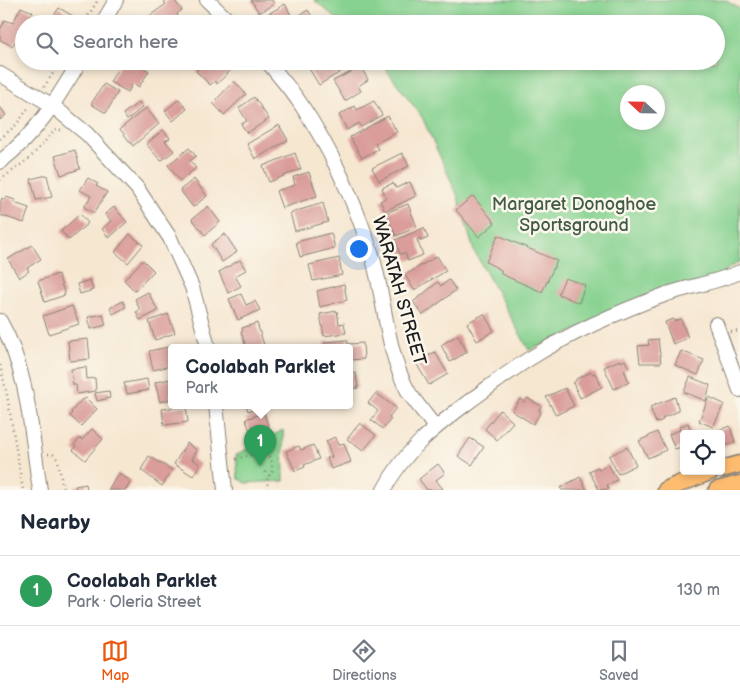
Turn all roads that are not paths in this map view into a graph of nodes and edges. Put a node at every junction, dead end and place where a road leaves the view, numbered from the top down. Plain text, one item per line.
1 (116, 0) edge
2 (207, 0) edge
3 (107, 15) edge
4 (223, 15) edge
5 (75, 70) edge
6 (274, 70) edge
7 (0, 74) edge
8 (53, 106) junction
9 (0, 162) edge
10 (740, 272) edge
11 (0, 320) edge
12 (716, 324) dead end
13 (207, 344) edge
14 (740, 390) edge
15 (216, 409) edge
16 (435, 428) junction
17 (740, 464) edge
18 (725, 468) edge
19 (701, 475) edge
20 (740, 484) edge
21 (40, 490) edge
22 (225, 490) edge
23 (384, 490) edge
24 (666, 490) edge
25 (718, 490) edge

1 - 3 street
2 - 4 street
5 - 8 street
6 - 16 street, WARATAH STREET
7 - 8 street
8 - 9 street
8 - 13 street
10 - 16 street
11 - 21 street
12 - 14 street
15 - 22 street
16 - 23 street
17 - 18 main road
19 - 24 main road
20 - 25 main road

